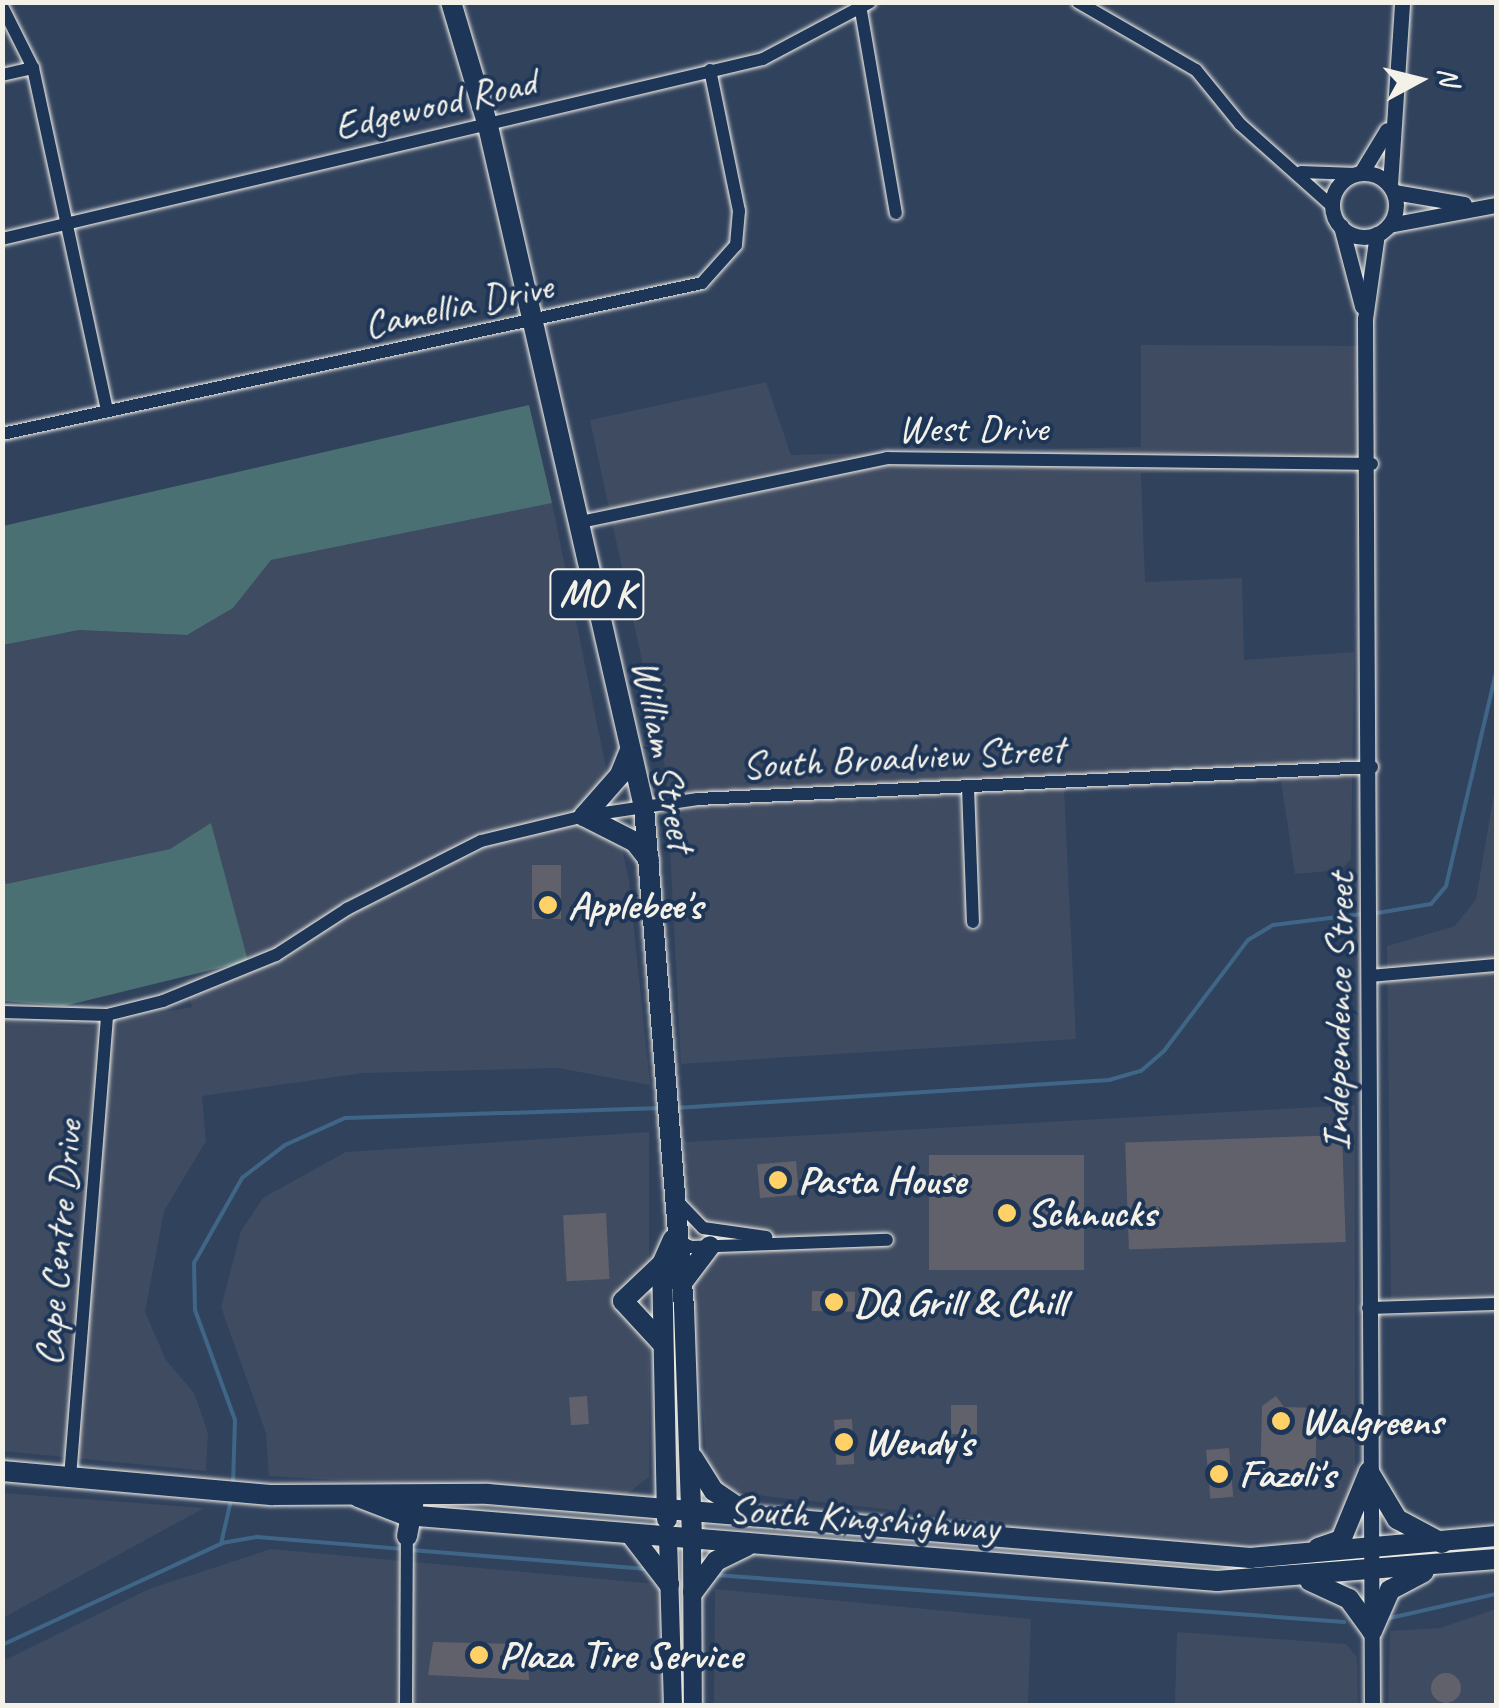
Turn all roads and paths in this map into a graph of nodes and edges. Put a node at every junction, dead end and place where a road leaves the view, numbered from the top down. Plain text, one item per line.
1 (451, 2) edge
2 (1078, 2) edge
3 (1402, 2) edge
4 (2, 6) edge
5 (865, 7) edge
6 (33, 68) junction
7 (710, 70) junction
8 (2, 75) edge
9 (1392, 117) junction
10 (488, 126) junction
11 (1299, 172) junction
12 (1358, 173) junction
13 (1392, 188) junction
14 (1492, 205) edge
15 (1333, 207) junction
16 (896, 213) dead end
17 (68, 224) junction
18 (1341, 226) junction
19 (1383, 230) junction
20 (2, 239) edge
21 (1366, 319) junction
22 (534, 324) junction
23 (107, 411) junction
24 (2, 434) edge
25 (1372, 464) junction
26 (581, 522) junction
27 (631, 748) junction
28 (1372, 766) junction
29 (968, 787) junction
30 (644, 807) junction
31 (584, 816) junction
32 (650, 861) junction
33 (973, 922) dead end
34 (1496, 965) edge
35 (1370, 976) junction
36 (2, 1012) edge
37 (107, 1015) junction
38 (671, 1192) junction
39 (672, 1238) junction
40 (773, 1240) junction
41 (887, 1240) dead end
42 (710, 1246) junction
43 (662, 1264) junction
44 (682, 1284) junction
45 (1496, 1304) edge
46 (1368, 1308) junction
47 (662, 1343) junction
48 (691, 1453) junction
49 (666, 1465) junction
50 (2, 1471) edge
51 (1369, 1472) junction
52 (70, 1476) junction
53 (436, 1492) junction
54 (358, 1497) junction
55 (622, 1505) junction
56 (667, 1508) junction
57 (692, 1510) junction
58 (754, 1517) junction
59 (406, 1525) junction
60 (630, 1534) junction
61 (1496, 1536) edge
62 (668, 1538) junction
63 (692, 1540) junction
64 (752, 1544) junction
65 (1444, 1544) junction
66 (1296, 1555) junction
67 (1496, 1559) edge
68 (1369, 1561) junction
69 (1440, 1566) junction
70 (1296, 1578) junction
71 (669, 1584) junction
72 (693, 1592) junction
73 (1372, 1631) junction
74 (406, 1706) edge
75 (673, 1706) edge
76 (693, 1706) edge
77 (1372, 1706) edge

1 - 10 main road, William Street / MO K
2 - 11 street
3 - 9 street
4 - 6 street
5 - 7 street, Edgewood Road
5 - 16 street
6 - 8 street
6 - 17 street
7 - 10 street, Edgewood Road
7 - 22 street, Camellia Drive
9 - 12 street
9 - 13 street
10 - 17 street, Edgewood Road
10 - 22 main road, William Street / MO K
11 - 12 street
11 - 15 street
12 - 13 street
12 - 15 street
13 - 14 street
13 - 19 street
14 - 19 street
15 - 18 street
17 - 20 street, Edgewood Road
17 - 23 street
18 - 19 street
18 - 21 street, Independence Street
19 - 21 street, Independence Street
21 - 25 street, Independence Street
22 - 23 street, Camellia Drive
22 - 26 main road, William Street / MO K
23 - 24 street, Camellia Drive
25 - 26 street, West Drive
25 - 28 street, Independence Street
26 - 27 main road, William Street / MO K
27 - 30 main road, William Street / MO K
27 - 31 main road
28 - 29 street, South Broadview Street
28 - 35 street, Independence Street
29 - 30 street, South Broadview Street
29 - 33 street
30 - 31 street, South Broadview Street
30 - 32 main road, William Street / MO K
31 - 32 main road
31 - 37 street, South Broadview Street
32 - 38 main road, William Street / MO K
34 - 35 street
35 - 46 street, Independence Street
36 - 37 street, South Broadview Street
37 - 52 street, Cape Centre Drive
38 - 39 main road, William Street / MO K
38 - 40 street
39 - 42 street
39 - 43 main road, William Street / MO K
39 - 44 main road, William Street / MO K
40 - 41 street
40 - 42 street
42 - 44 main road
43 - 47 main road, William Street / MO K
43 - 47 main road
44 - 48 main road, William Street / MO K
45 - 46 street
46 - 51 street, Independence Street
47 - 49 main road, William Street / MO K
48 - 57 main road, William Street / MO K
48 - 58 main road
49 - 55 main road
49 - 56 main road, William Street / MO K
50 - 52 main road, South Kingshighway
51 - 65 main road
51 - 66 main road
51 - 68 street, Independence Street
52 - 54 main road, South Kingshighway
53 - 54 main road, South Kingshighway
53 - 55 main road, South Kingshighway
53 - 59 main road
54 - 59 main road, South Kingshighway
55 - 56 main road, South Kingshighway
56 - 57 main road, South Kingshighway
56 - 62 main road, William Street / MO K
57 - 58 main road, South Kingshighway
57 - 63 main road, William Street / MO K
58 - 66 main road, South Kingshighway
59 - 60 main road, South Kingshighway
59 - 74 street
60 - 62 main road, South Kingshighway
60 - 71 main road
61 - 65 main road
62 - 63 main road, South Kingshighway
62 - 71 main road, William Street
63 - 64 main road, South Kingshighway
63 - 72 main road, William Street
64 - 70 main road, South Kingshighway
64 - 72 main road
65 - 68 main road
66 - 68 main road, South Kingshighway
67 - 69 main road
68 - 69 main road
68 - 70 main road, South Kingshighway
68 - 73 street, Independence Street
69 - 73 main road
70 - 73 main road
71 - 75 main road, William Street
72 - 76 main road, William Street
73 - 77 street, Independence Street

